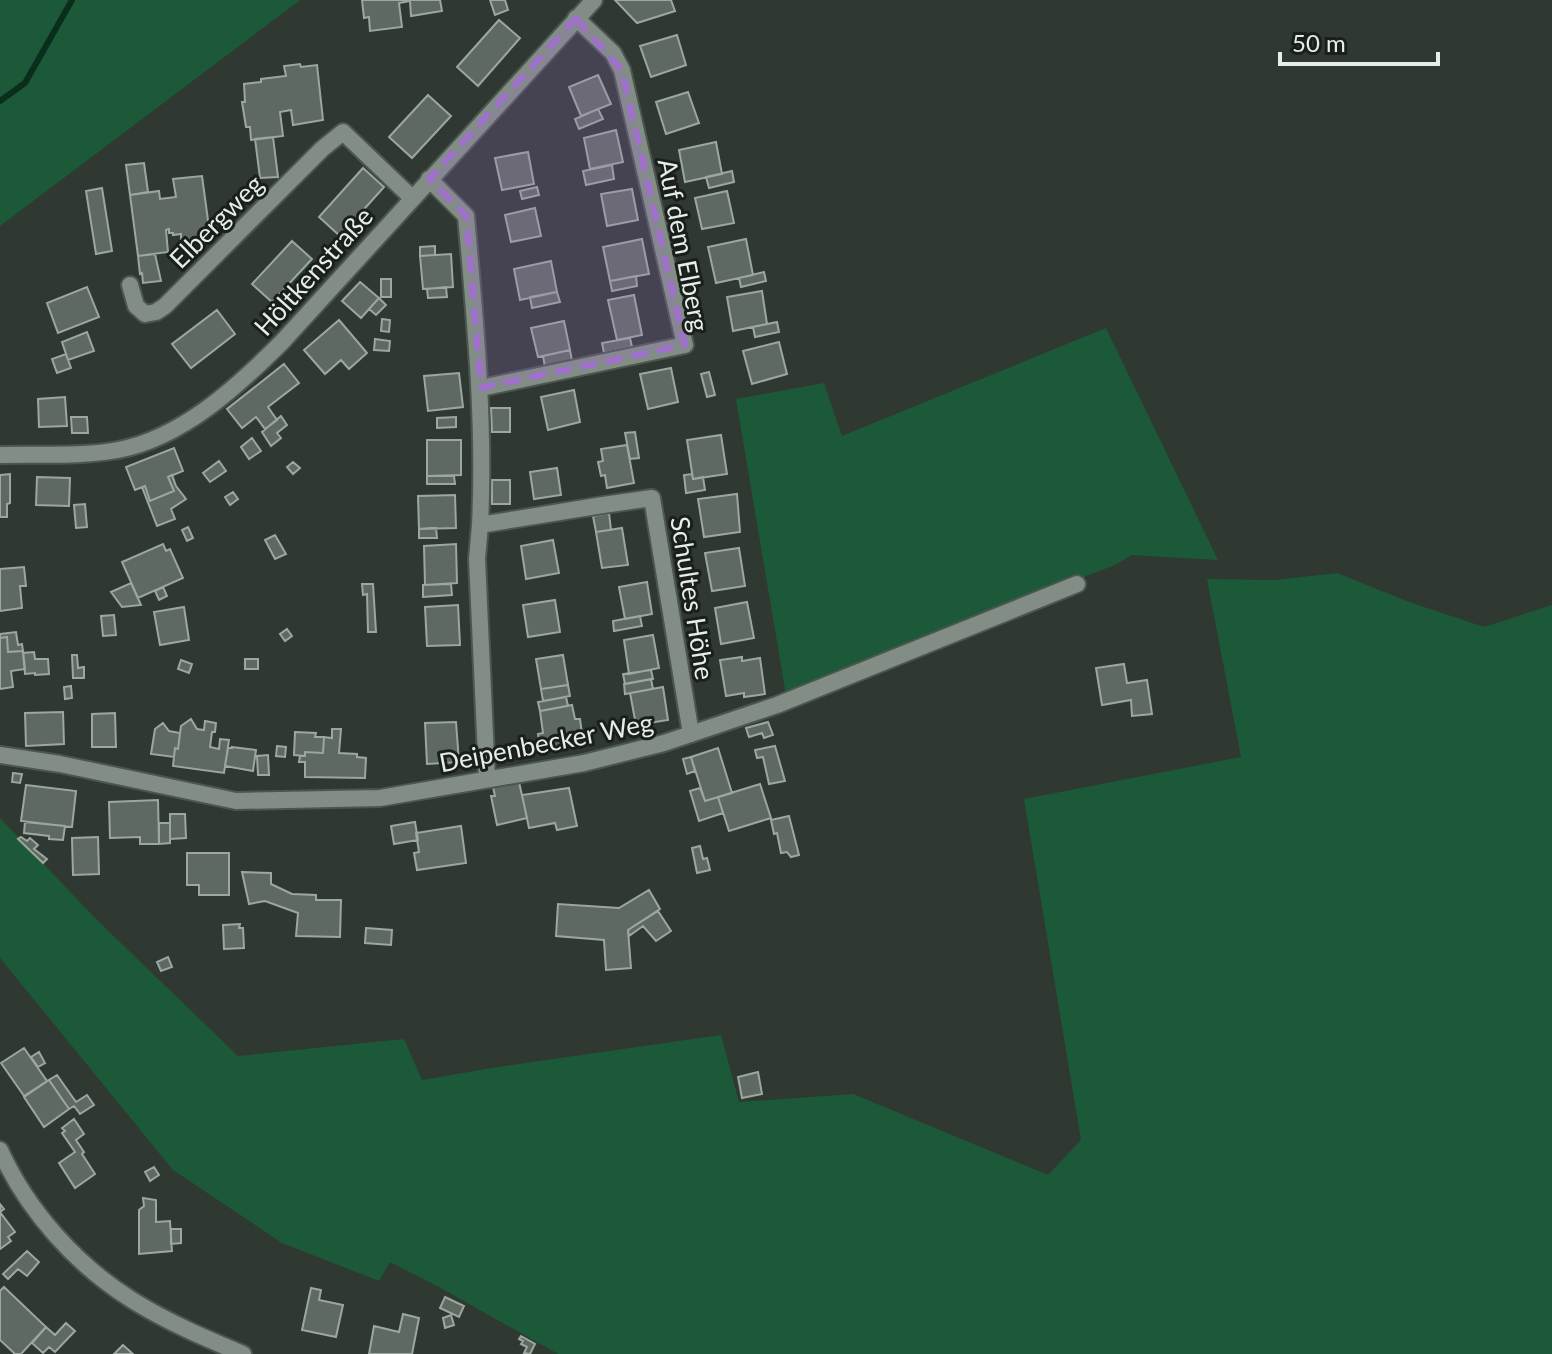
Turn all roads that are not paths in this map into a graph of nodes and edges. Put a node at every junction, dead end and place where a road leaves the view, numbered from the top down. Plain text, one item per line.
1 (594, 0) edge
2 (576, 18) junction
3 (429, 179) junction
4 (412, 198) junction
5 (130, 285) dead end
6 (481, 388) junction
7 (0, 455) edge
8 (480, 525) junction
9 (1077, 584) dead end
10 (691, 734) junction
11 (0, 755) edge
12 (487, 779) junction
13 (0, 1150) edge
14 (243, 1354) edge

1 - 2 street, Höltkenstraße
2 - 3 street, Höltkenstraße
2 - 6 street, Auf dem Elberg
3 - 4 street, Höltkenstraße
3 - 6 street
4 - 5 street, Elbergweg
4 - 7 street, Höltkenstraße
6 - 8 street
8 - 10 street, Schultes Höhe
8 - 12 street
9 - 10 street, Deipenbecker Weg
10 - 12 street, Deipenbecker Weg
11 - 12 street, Deipenbecker Weg
13 - 14 street

